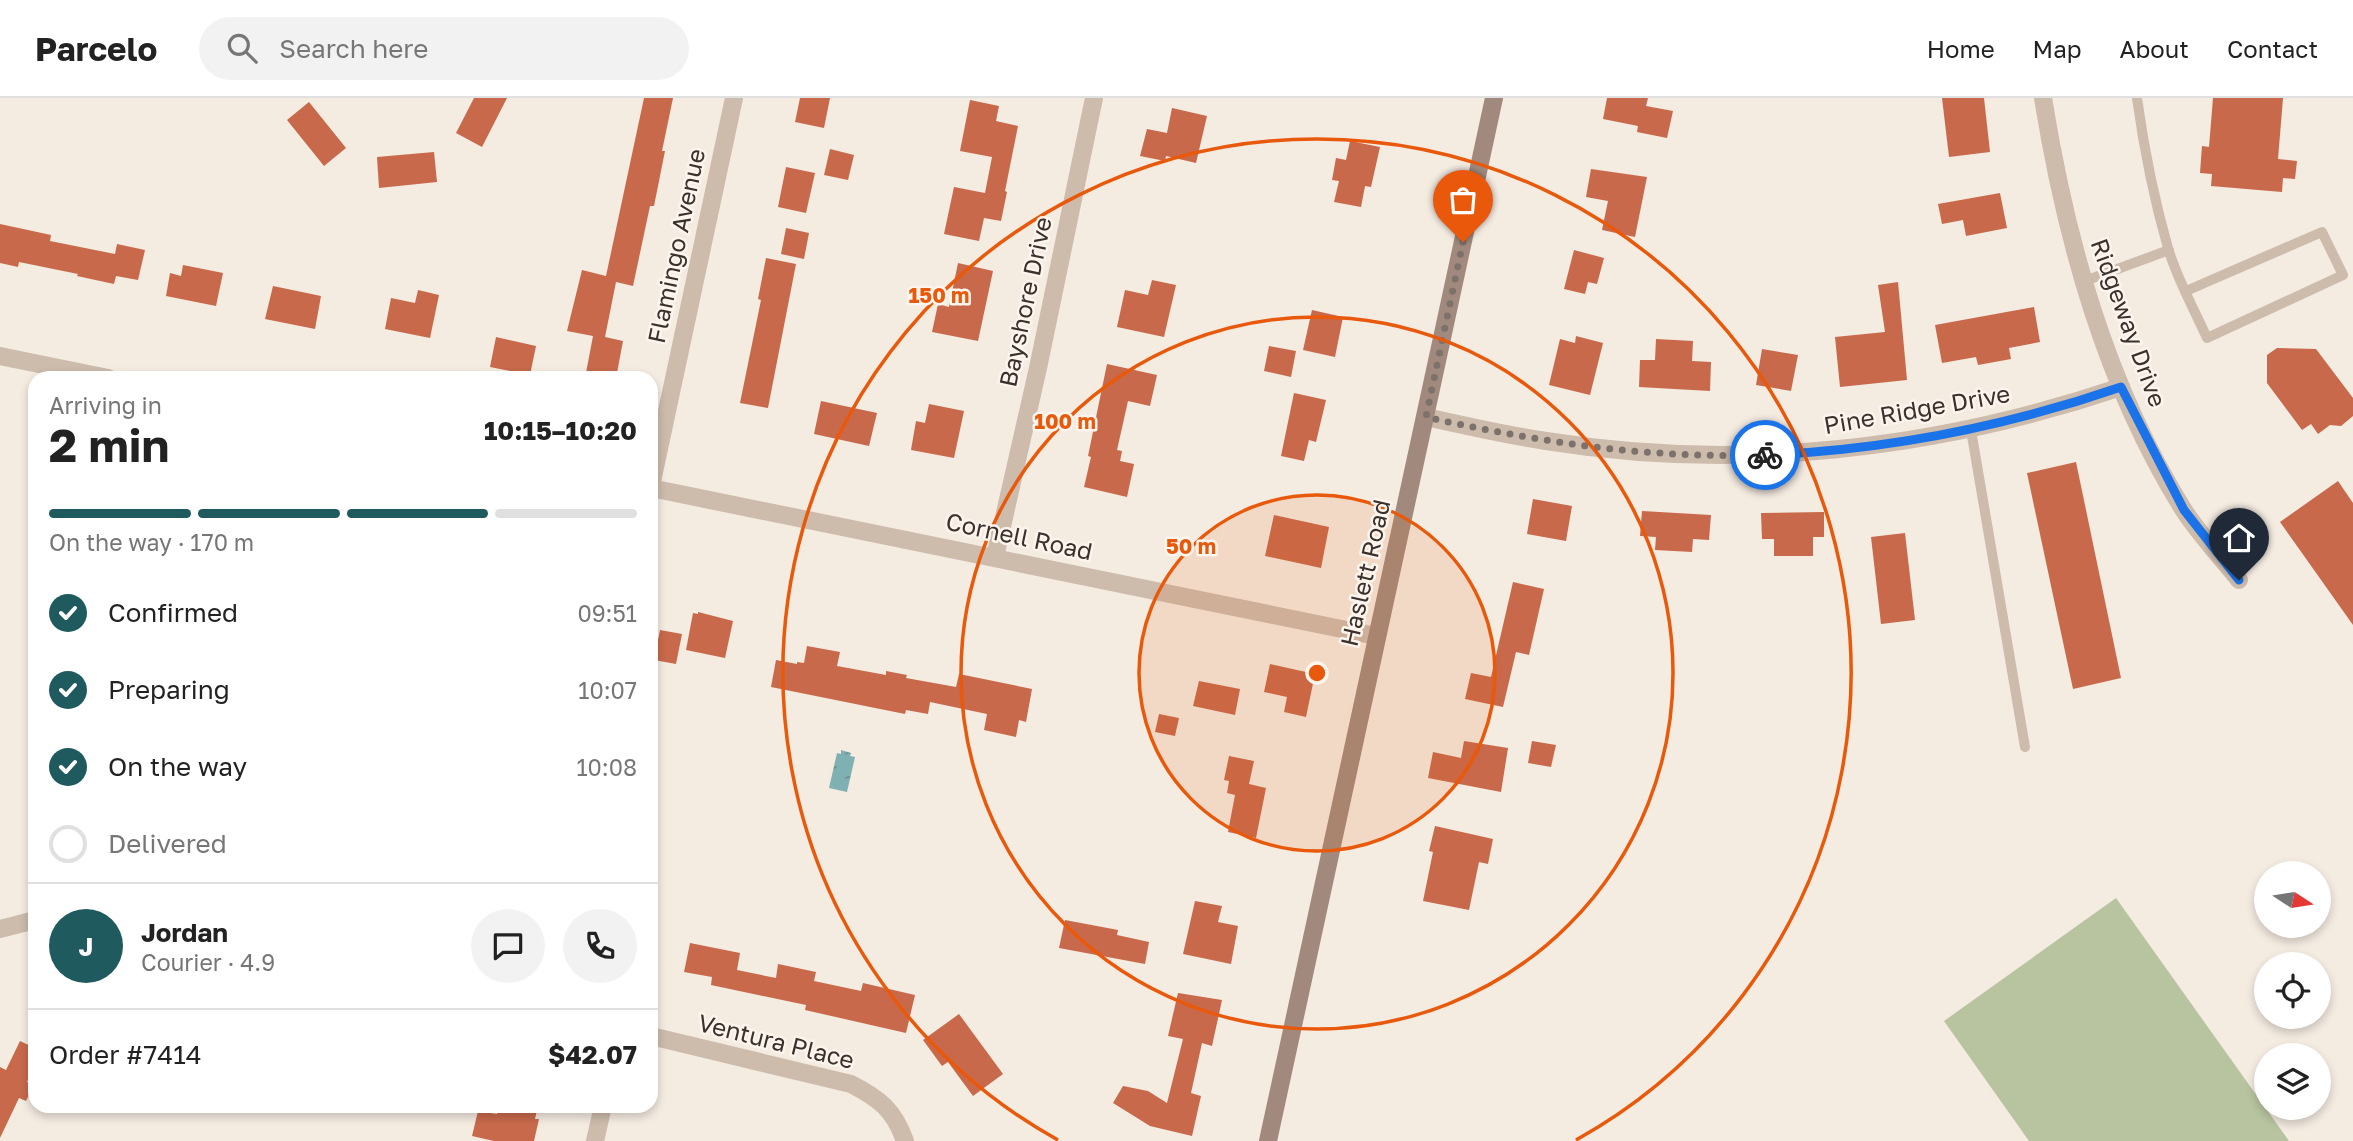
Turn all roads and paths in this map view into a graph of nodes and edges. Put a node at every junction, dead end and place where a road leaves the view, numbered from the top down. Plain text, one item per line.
1 (734, 98) edge
2 (1094, 98) edge
3 (1494, 98) edge
4 (2043, 98) edge
5 (2137, 98) edge
6 (2169, 250) junction
7 (2082, 282) junction
8 (2186, 291) junction
9 (0, 356) edge
10 (74, 371) edge
11 (2121, 387) junction
12 (1426, 417) junction
13 (1971, 430) junction
14 (658, 454) edge
15 (658, 488) edge
16 (995, 557) junction
17 (2239, 580) dead end
18 (1376, 636) junction
19 (2025, 747) dead end
20 (28, 922) edge
21 (0, 929) edge
22 (658, 1038) edge
23 (601, 1113) edge
24 (595, 1141) edge
25 (905, 1141) edge
26 (1268, 1141) edge

1 - 14 street, Flamingo Avenue
2 - 16 street, Bayshore Drive
3 - 12 street, Haslett Road
4 - 7 street, Ridgeway Drive
5 - 6 lane
6 - 7 lane
6 - 8 lane
7 - 11 street, Ridgeway Drive
8 - 8 lane
9 - 10 street
11 - 13 street, Pine Ridge Drive
11 - 17 street, Ridgeway Drive
12 - 13 street, Pine Ridge Drive
12 - 18 street, Haslett Road
13 - 19 lane
15 - 16 street, Cornell Road
16 - 18 street, Cornell Road
18 - 26 street, Haslett Road
20 - 21 street
22 - 25 street, Ventura Place
23 - 24 street

